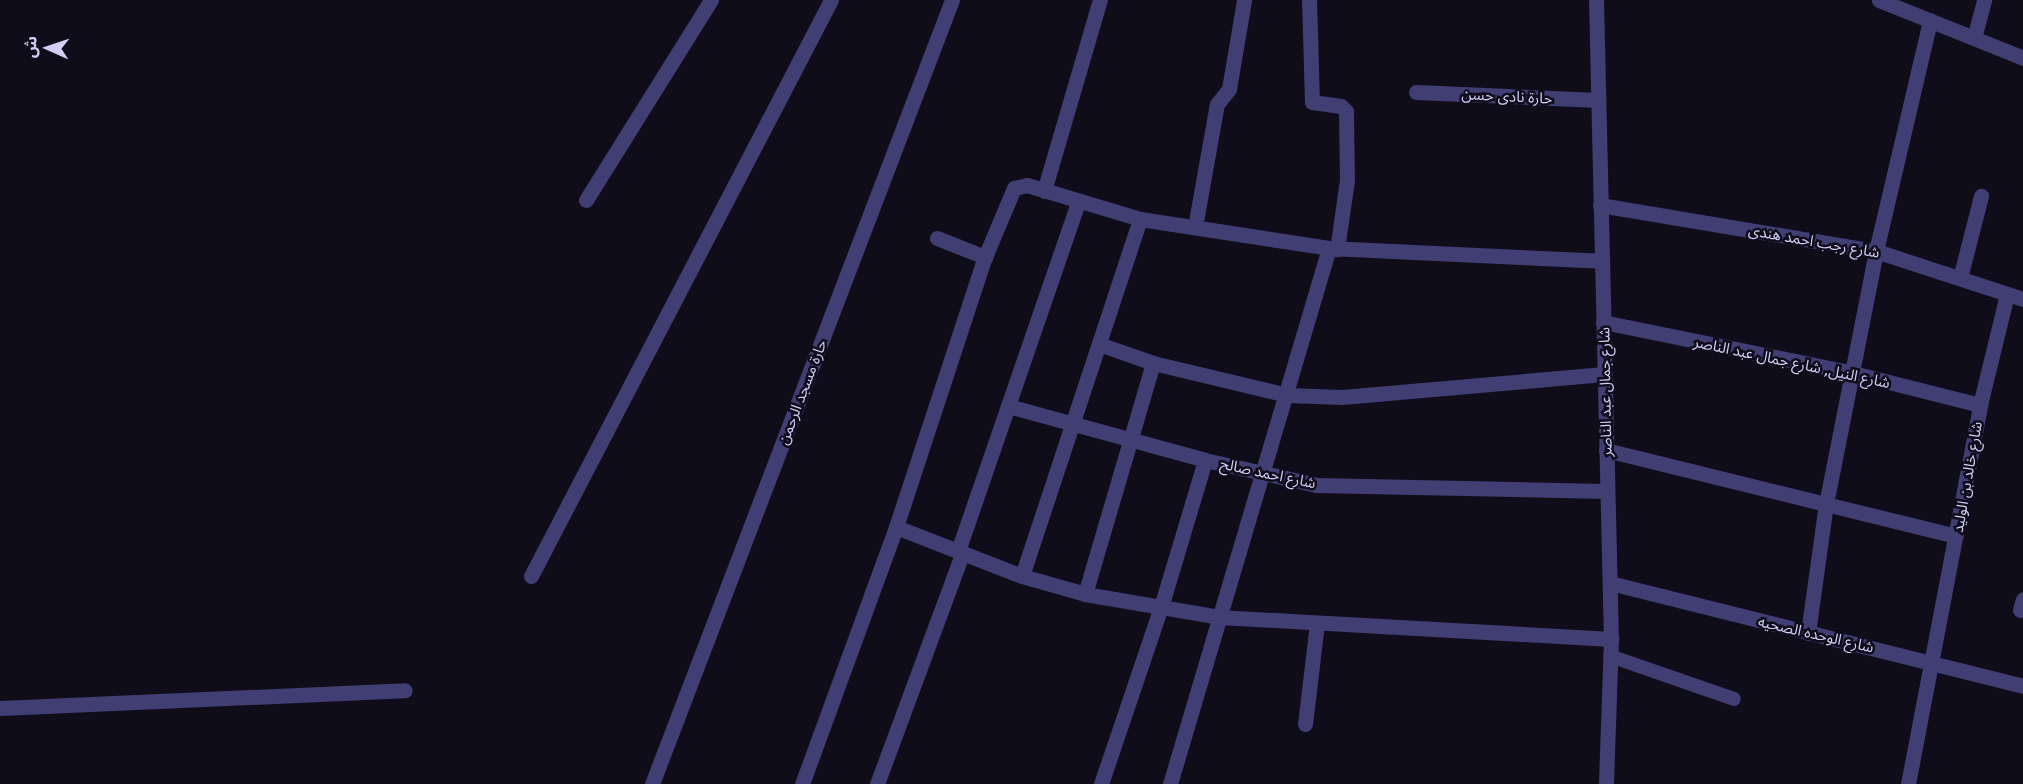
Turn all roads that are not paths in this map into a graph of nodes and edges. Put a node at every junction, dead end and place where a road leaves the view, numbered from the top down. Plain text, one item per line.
1 (711, 0) edge
2 (831, 0) edge
3 (952, 0) edge
4 (1100, 0) edge
5 (1244, 0) edge
6 (1309, 0) edge
7 (1596, 0) edge
8 (1879, 0) edge
9 (1984, 0) edge
10 (1930, 20) junction
11 (1974, 38) junction
12 (2023, 58) edge
13 (1416, 92) dead end
14 (1598, 100) junction
15 (1044, 191) junction
16 (1981, 196) dead end
17 (586, 200) dead end
18 (1078, 202) junction
19 (1600, 205) junction
20 (1140, 219) junction
21 (1195, 227) junction
22 (937, 238) dead end
23 (1333, 248) junction
24 (1876, 251) junction
25 (985, 257) junction
26 (1602, 261) junction
27 (1960, 278) junction
28 (2007, 294) junction
29 (2023, 299) edge
30 (1603, 322) junction
31 (1099, 344) junction
32 (1153, 363) junction
33 (1853, 373) junction
34 (1604, 374) junction
35 (1287, 396) junction
36 (1980, 405) junction
37 (1008, 406) junction
38 (1074, 424) junction
39 (1130, 440) junction
40 (1606, 450) junction
41 (1205, 460) junction
42 (1261, 474) junction
43 (1607, 491) junction
44 (1826, 504) junction
45 (896, 527) junction
46 (1956, 536) junction
47 (961, 552) junction
48 (531, 576) dead end
49 (1022, 576) junction
50 (1610, 583) junction
51 (1084, 594) junction
52 (1161, 607) junction
53 (1219, 617) junction
54 (1317, 624) junction
55 (1808, 633) junction
56 (1611, 639) junction
57 (1610, 656) junction
58 (1934, 662) junction
59 (2023, 686) edge
60 (405, 690) dead end
61 (1734, 699) dead end
62 (0, 708) edge
63 (1305, 724) dead end
64 (652, 784) edge
65 (802, 784) edge
66 (877, 784) edge
67 (1101, 784) edge
68 (1170, 784) edge
69 (1606, 784) edge
70 (1908, 784) edge

1 - 17 street
2 - 48 street
3 - 64 street, حارة مسجد الرحمن
4 - 15 street
5 - 21 street
6 - 23 street
7 - 14 street, شارع جمال عبد الناصر
8 - 10 street
9 - 11 street
10 - 11 street
10 - 24 street
11 - 12 street
13 - 14 street, حارة نادى حسن
14 - 19 street, شارع جمال عبد الناصر
15 - 18 street
15 - 25 street
16 - 27 street
18 - 20 street
18 - 37 street
19 - 24 street, شارع رجب احمد هندى
19 - 26 street, شارع جمال عبد الناصر
20 - 21 street
20 - 31 street
21 - 23 street
22 - 25 street
23 - 26 street
23 - 35 street
24 - 27 street, شارع رجب احمد هندى
24 - 33 street
25 - 45 street
26 - 30 street, شارع جمال عبد الناصر
27 - 28 street, شارع رجب احمد هندى
28 - 29 street, شارع رجب احمد هندى
28 - 36 street, شارع خالد بن الوليد
30 - 33 street, شارع النيل, شارع جمال عبد الناصر
30 - 34 street, شارع جمال عبد الناصر
31 - 32 street
31 - 38 street
32 - 35 street
32 - 39 street
33 - 36 street, شارع النيل, شارع جمال عبد الناصر
33 - 44 street
34 - 35 street
34 - 40 street, شارع جمال عبد الناصر
35 - 42 street
36 - 46 street, شارع خالد بن الوليد
37 - 38 street, شارع احمد صالح
37 - 47 street
38 - 39 street, شارع احمد صالح
38 - 49 street
39 - 41 street, شارع احمد صالح
39 - 51 street
40 - 43 street, شارع جمال عبد الناصر
40 - 44 street
41 - 42 street, شارع احمد صالح
41 - 52 street
42 - 43 street, شارع احمد صالح
42 - 53 street
43 - 50 street, شارع جمال عبد الناصر
44 - 46 street
44 - 55 street
45 - 47 street
45 - 65 street
46 - 58 street, شارع خالد بن الوليد
47 - 49 street
47 - 66 street
49 - 51 street
50 - 55 street, شارع الوحده الصحيه
50 - 56 street, شارع جمال عبد الناصر
51 - 52 street
52 - 53 street
52 - 67 street
53 - 54 street
53 - 68 street
54 - 56 street
54 - 63 street
55 - 58 street, شارع الوحده الصحيه
56 - 57 street, شارع جمال عبد الناصر
57 - 61 lane
57 - 69 street, شارع جمال عبد الناصر
58 - 59 street, شارع الوحده الصحيه
58 - 70 street, شارع خالد بن الوليد
60 - 62 street

